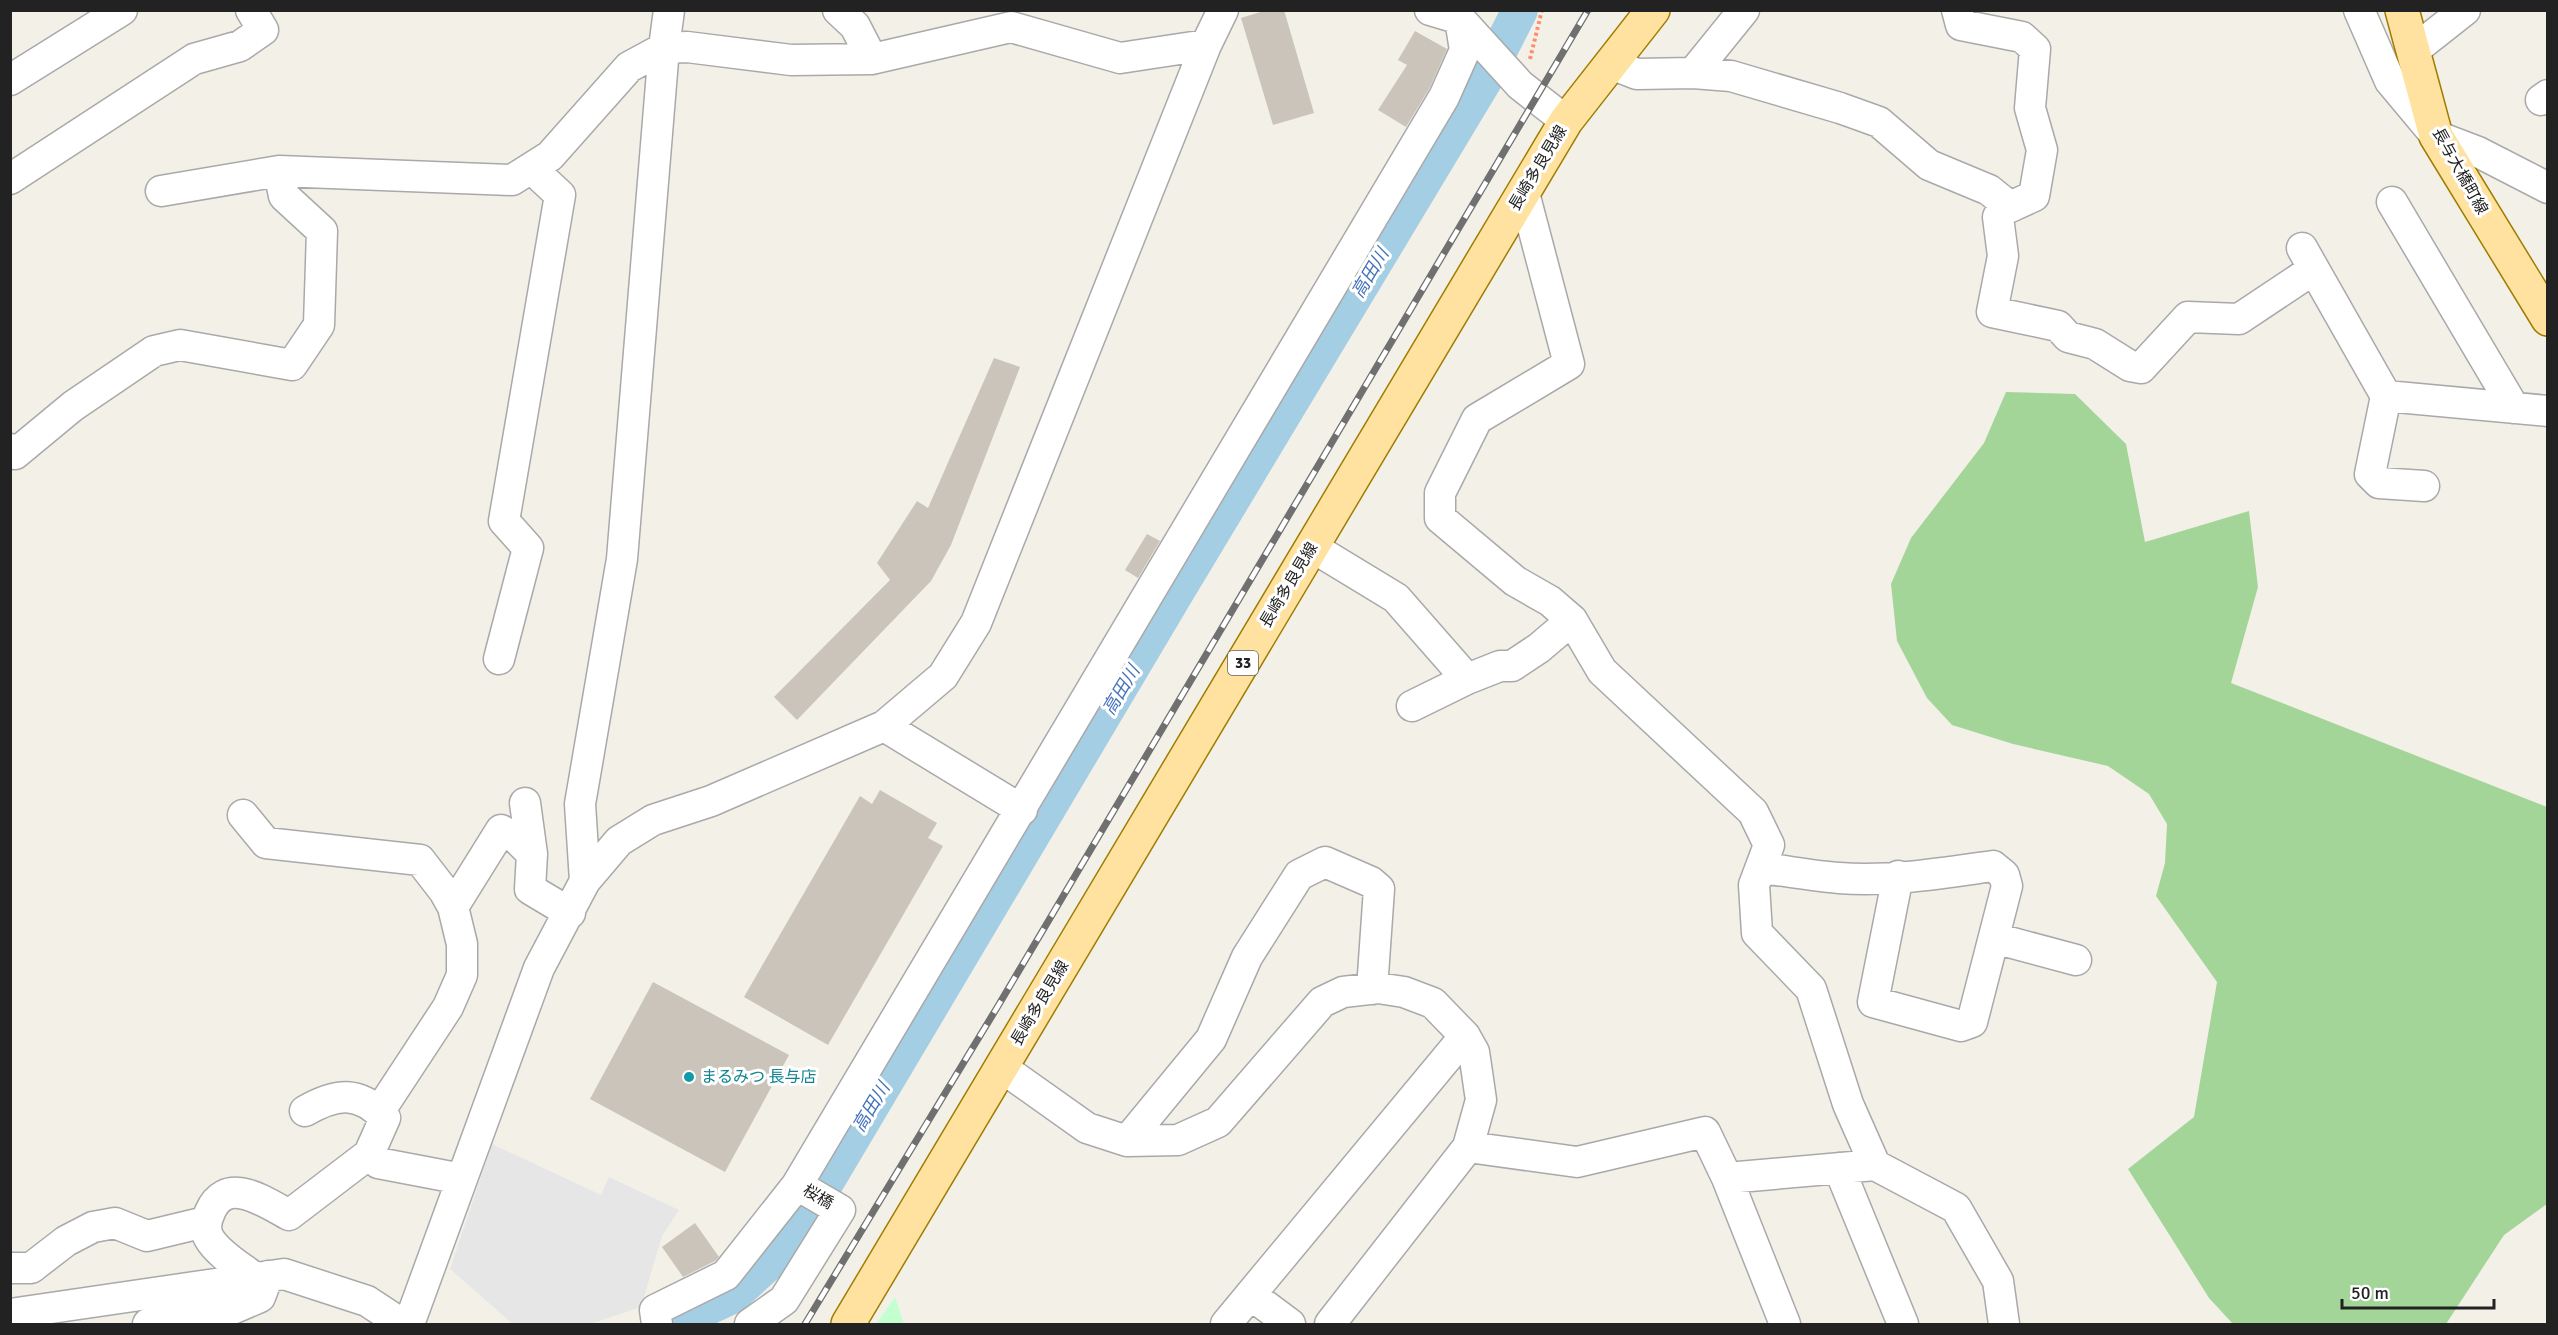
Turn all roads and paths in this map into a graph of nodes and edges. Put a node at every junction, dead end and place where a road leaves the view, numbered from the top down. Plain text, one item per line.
1 (122, 10) edge
2 (251, 10) edge
3 (669, 10) edge
4 (838, 10) edge
5 (1223, 10) edge
6 (1430, 10) edge
7 (1542, 10) edge
8 (1653, 10) edge
9 (1744, 10) edge
10 (1957, 10) edge
11 (2359, 10) edge
12 (2402, 10) edge
13 (2465, 10) edge
14 (1466, 26) junction
15 (1206, 45) junction
16 (664, 48) junction
17 (2413, 51) junction
18 (872, 59) junction
19 (1611, 64) junction
20 (1693, 73) junction
21 (10, 81) edge
22 (1517, 81) junction
23 (1566, 121) junction
24 (2436, 136) junction
25 (540, 162) junction
26 (279, 171) junction
27 (10, 179) edge
28 (2547, 188) edge
29 (160, 190) dead end
30 (1524, 193) junction
31 (2005, 202) junction
32 (2392, 202) dead end
33 (2547, 319) edge
34 (2386, 396) junction
35 (2514, 408) junction
36 (2547, 411) edge
37 (10, 450) edge
38 (2424, 486) dead end
39 (1312, 547) junction
40 (1572, 620) junction
41 (499, 659) dead end
42 (1467, 679) junction
43 (1412, 706) dead end
44 (885, 726) junction
45 (525, 803) dead end
46 (1022, 810) junction
47 (243, 815) dead end
48 (532, 854) junction
49 (1761, 867) junction
50 (1898, 876) junction
51 (585, 881) junction
52 (453, 907) junction
53 (570, 913) junction
54 (1994, 938) junction
55 (2076, 960) dead end
56 (1372, 989) junction
57 (1465, 1036) junction
58 (1001, 1067) junction
59 (305, 1111) dead end
60 (379, 1112) junction
61 (1127, 1141) junction
62 (1468, 1147) junction
63 (369, 1154) junction
64 (1875, 1165) junction
65 (1839, 1168) junction
66 (1727, 1178) junction
67 (462, 1179) junction
68 (796, 1185) junction
69 (205, 1222) junction
70 (10, 1268) edge
71 (1251, 1295) junction
72 (252, 1296) edge
73 (10, 1314) edge
74 (656, 1317) edge
75 (148, 1324) edge
76 (402, 1324) edge
77 (409, 1324) edge
78 (750, 1324) edge
79 (848, 1324) edge
80 (1226, 1324) edge
81 (1290, 1324) edge
82 (1330, 1324) edge
83 (1785, 1324) edge
84 (1903, 1324) edge
85 (2004, 1324) edge

1 - 21 street
2 - 27 street
3 - 16 street
4 - 18 street
5 - 15 street
6 - 14 street
7 - 22 path
8 - 19 main road, 長崎多良見線 / 33
9 - 20 street
10 - 31 street
11 - 24 street
12 - 17 main road, 長与大橋町線
13 - 17 street
14 - 22 street
14 - 46 street
15 - 18 street
15 - 44 street
16 - 18 street
16 - 25 street
16 - 51 street
17 - 24 main road, 長与大橋町線
19 - 20 street
19 - 23 main road, 長崎多良見線 / 33
20 - 31 street
22 - 23 street
23 - 30 main road, 長崎多良見線 / 33
24 - 28 street
24 - 33 main road, 長与大橋町線
25 - 26 street
25 - 41 street
26 - 29 street
26 - 37 street
30 - 39 main road, 長崎多良見線 / 33
30 - 40 street
31 - 34 street
32 - 35 street
34 - 35 street
34 - 38 street
35 - 36 street
39 - 42 street
39 - 58 main road, 長崎多良見線 / 33
40 - 42 street
40 - 49 street
42 - 43 street
44 - 46 street
44 - 51 street
45 - 48 street
46 - 68 street
47 - 52 street
48 - 52 street
48 - 53 street
49 - 50 street
49 - 64 street
50 - 54 street
50 - 54 street
51 - 53 street
52 - 60 street
53 - 67 street
54 - 55 street
56 - 57 street
56 - 61 street
56 - 61 street
57 - 62 street
57 - 71 street
58 - 61 street
58 - 79 main road, 長崎多良見線 / 33
59 - 60 street
60 - 63 street
62 - 66 street
62 - 82 street
63 - 67 street
63 - 69 street
64 - 65 street
64 - 85 street
65 - 66 street
65 - 84 street
66 - 83 street
67 - 77 street
68 - 74 street
68 - 78 street, 桜橋
69 - 70 street
69 - 72 street
71 - 80 street
71 - 81 street
72 - 73 street
72 - 75 street
72 - 76 street

